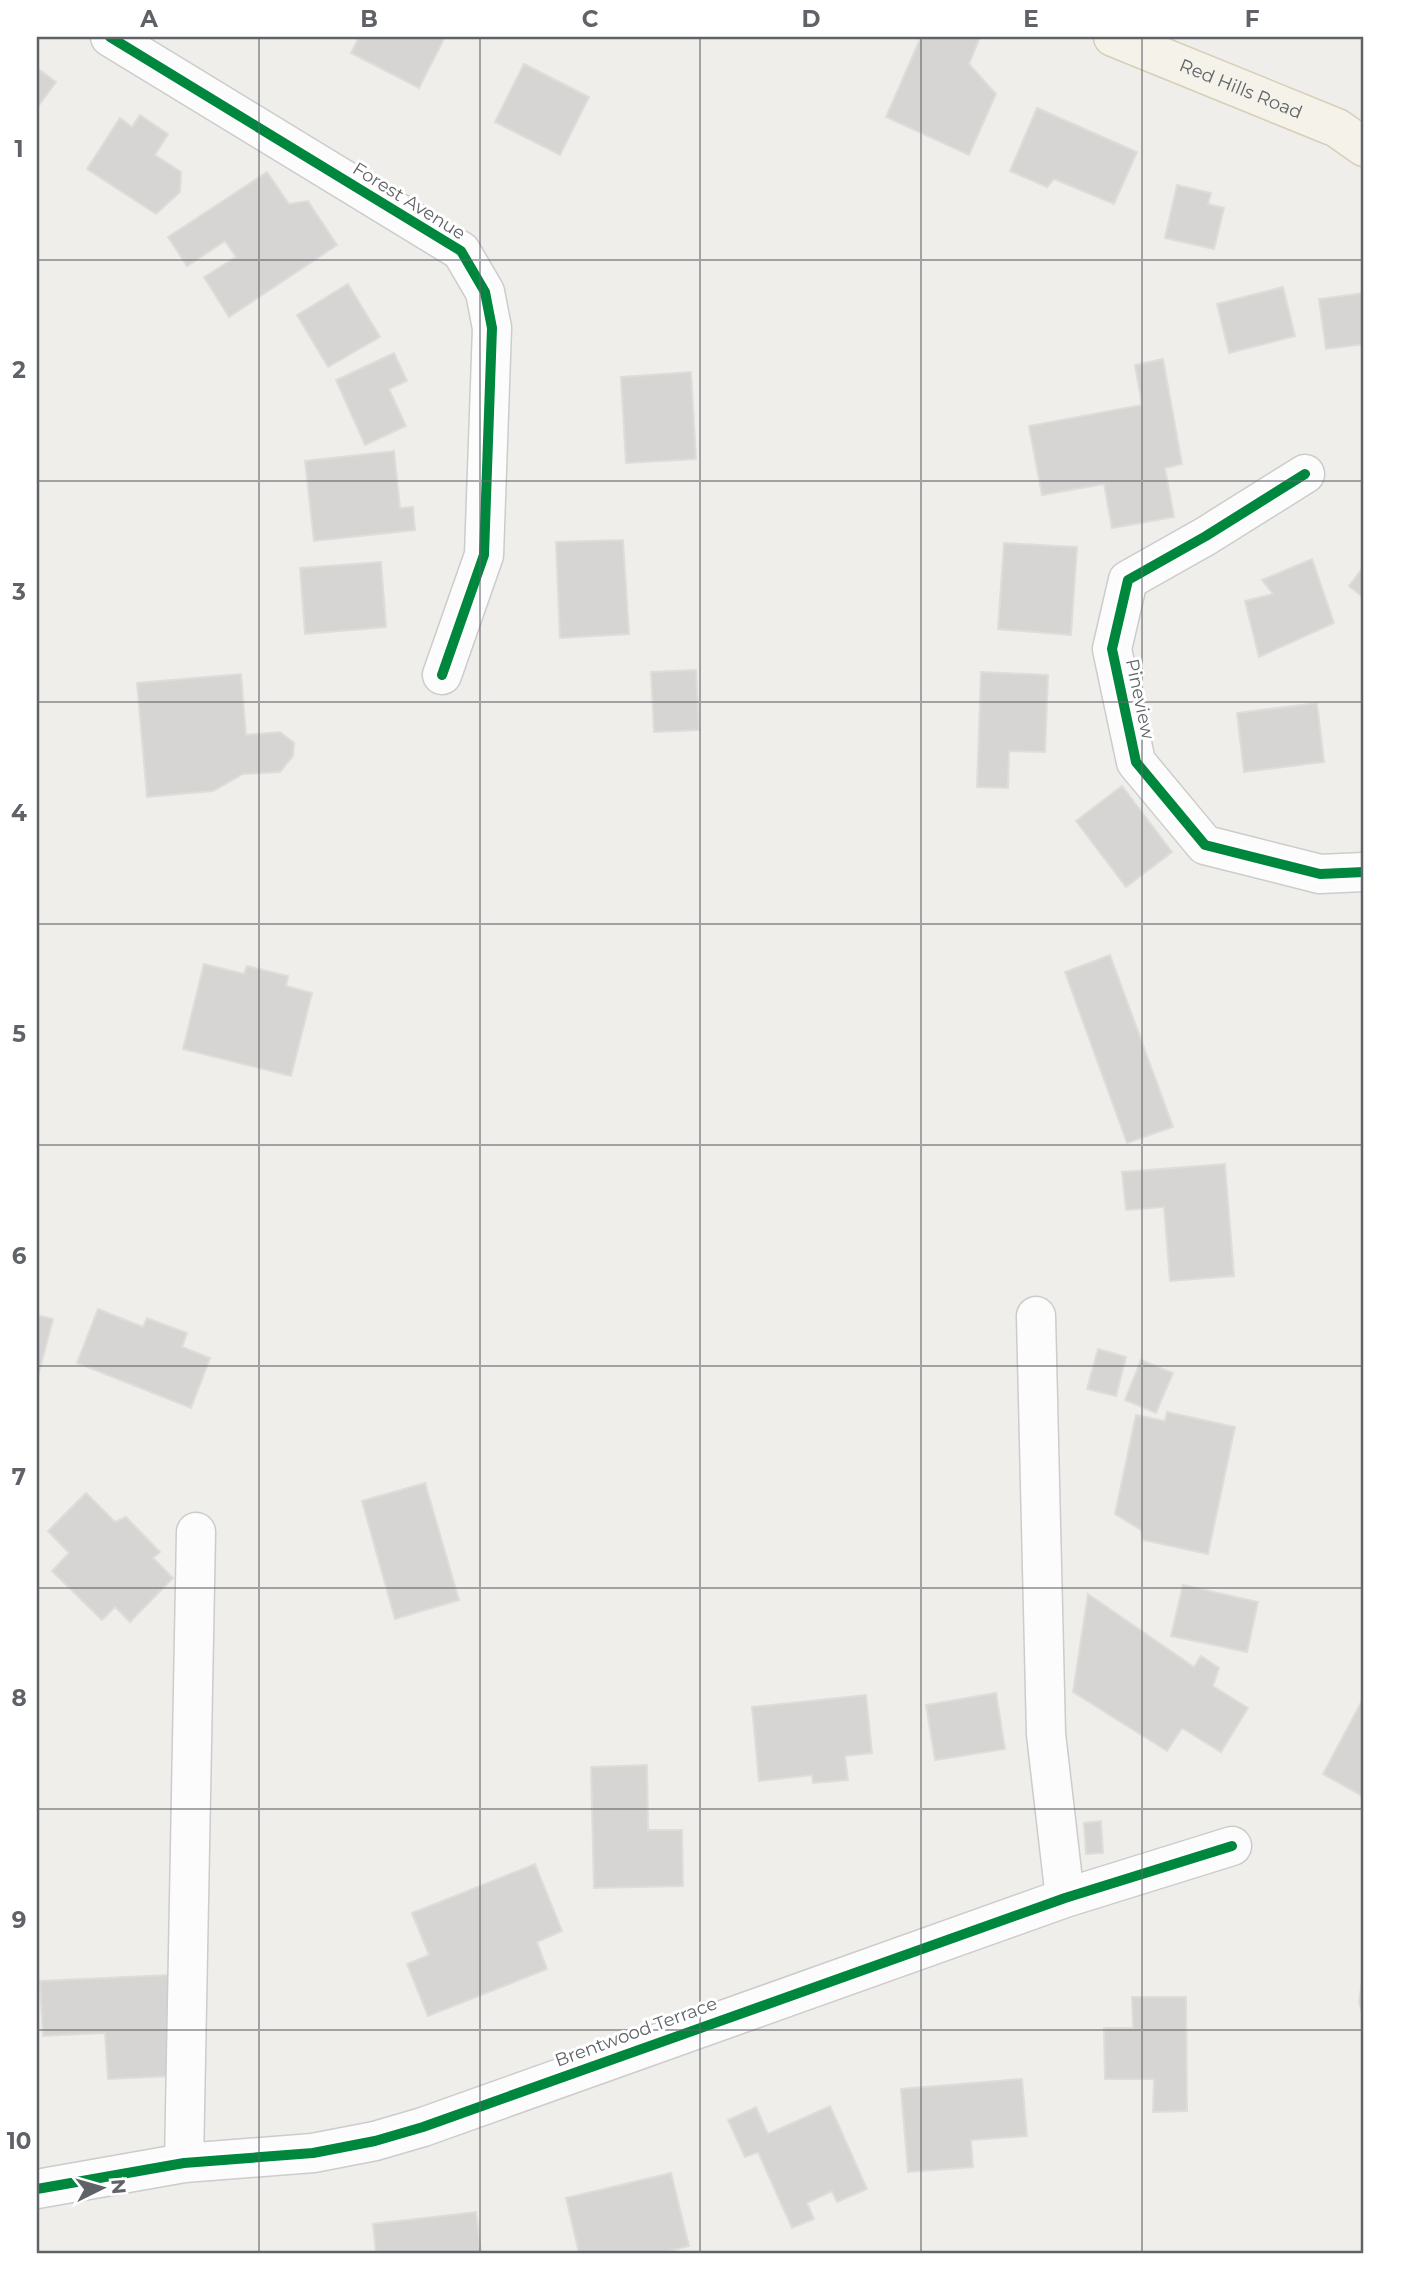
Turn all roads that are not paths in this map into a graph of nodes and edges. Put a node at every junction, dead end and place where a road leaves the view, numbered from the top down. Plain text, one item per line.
1 (110, 37) edge
2 (1113, 37) edge
3 (1364, 147) edge
4 (1305, 474) dead end
5 (442, 675) dead end
6 (1364, 872) edge
7 (1036, 1315) dead end
8 (196, 1532) dead end
9 (1232, 1846) dead end
10 (1065, 1898) junction
11 (184, 2163) junction
12 (37, 2189) edge

1 - 5 street, Forest Avenue
2 - 3 main road, Red Hills Road
4 - 6 street, Pineview
7 - 10 street
8 - 11 street
9 - 10 street, Brentwood Terrace
10 - 11 street, Brentwood Terrace
11 - 12 street, Brentwood Terrace

